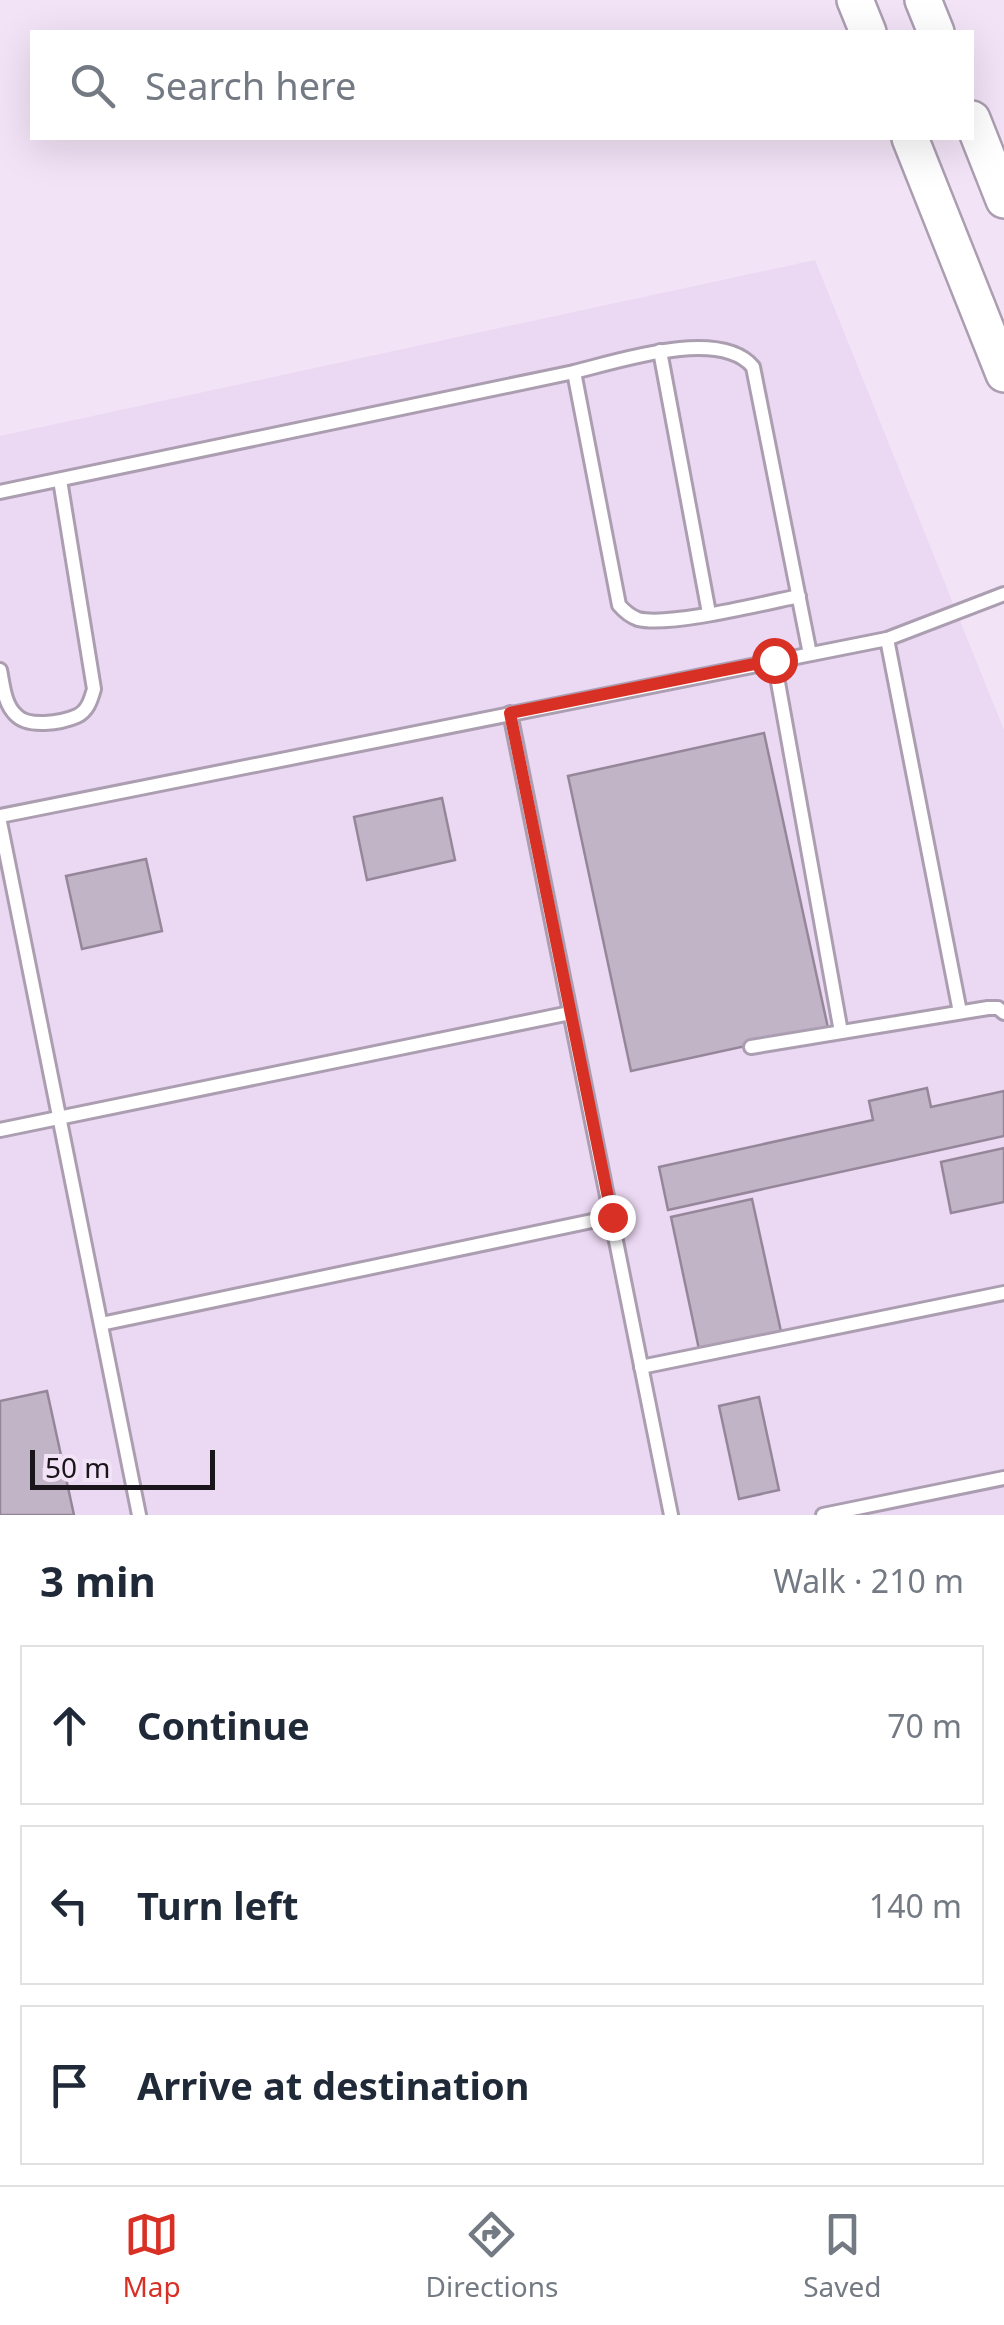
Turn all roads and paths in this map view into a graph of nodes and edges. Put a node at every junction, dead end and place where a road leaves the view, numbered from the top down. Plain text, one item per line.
1 (856, 0) edge
2 (923, 0) edge
3 (867, 30) edge
4 (935, 30) edge
5 (974, 125) edge
6 (911, 140) edge
7 (1004, 200) edge
8 (660, 351) junction
9 (574, 372) junction
10 (1004, 374) edge
11 (60, 480) junction
12 (0, 492) edge
13 (1004, 594) edge
14 (799, 596) junction
15 (709, 614) junction
16 (887, 639) junction
17 (810, 654) junction
18 (774, 660) junction
19 (0, 670) edge
20 (510, 713) junction
21 (0, 819) edge
22 (960, 1012) junction
23 (570, 1013) junction
24 (1004, 1014) edge
25 (842, 1032) junction
26 (752, 1047) dead end
27 (60, 1118) junction
28 (0, 1130) edge
29 (612, 1217) junction
30 (1004, 1293) edge
31 (101, 1324) junction
32 (641, 1368) junction
33 (1004, 1478) edge
34 (882, 1509) edge
35 (139, 1515) edge
36 (671, 1515) edge
37 (823, 1515) edge

1 - 3 street
2 - 4 street
5 - 7 street
6 - 10 street
8 - 9 lane
8 - 14 lane
8 - 15 lane
9 - 11 lane
9 - 15 lane
11 - 12 lane
11 - 19 lane
13 - 16 lane
14 - 15 lane
14 - 17 lane
16 - 17 lane
16 - 22 lane
17 - 18 lane
18 - 20 lane
18 - 25 lane
20 - 21 lane
20 - 23 lane
21 - 27 lane
22 - 24 lane
22 - 25 lane
23 - 27 lane
23 - 29 lane
25 - 26 lane
27 - 28 lane
27 - 31 lane
29 - 31 lane
29 - 32 lane
30 - 32 lane
31 - 35 lane
32 - 36 lane
33 - 34 lane
34 - 37 lane

